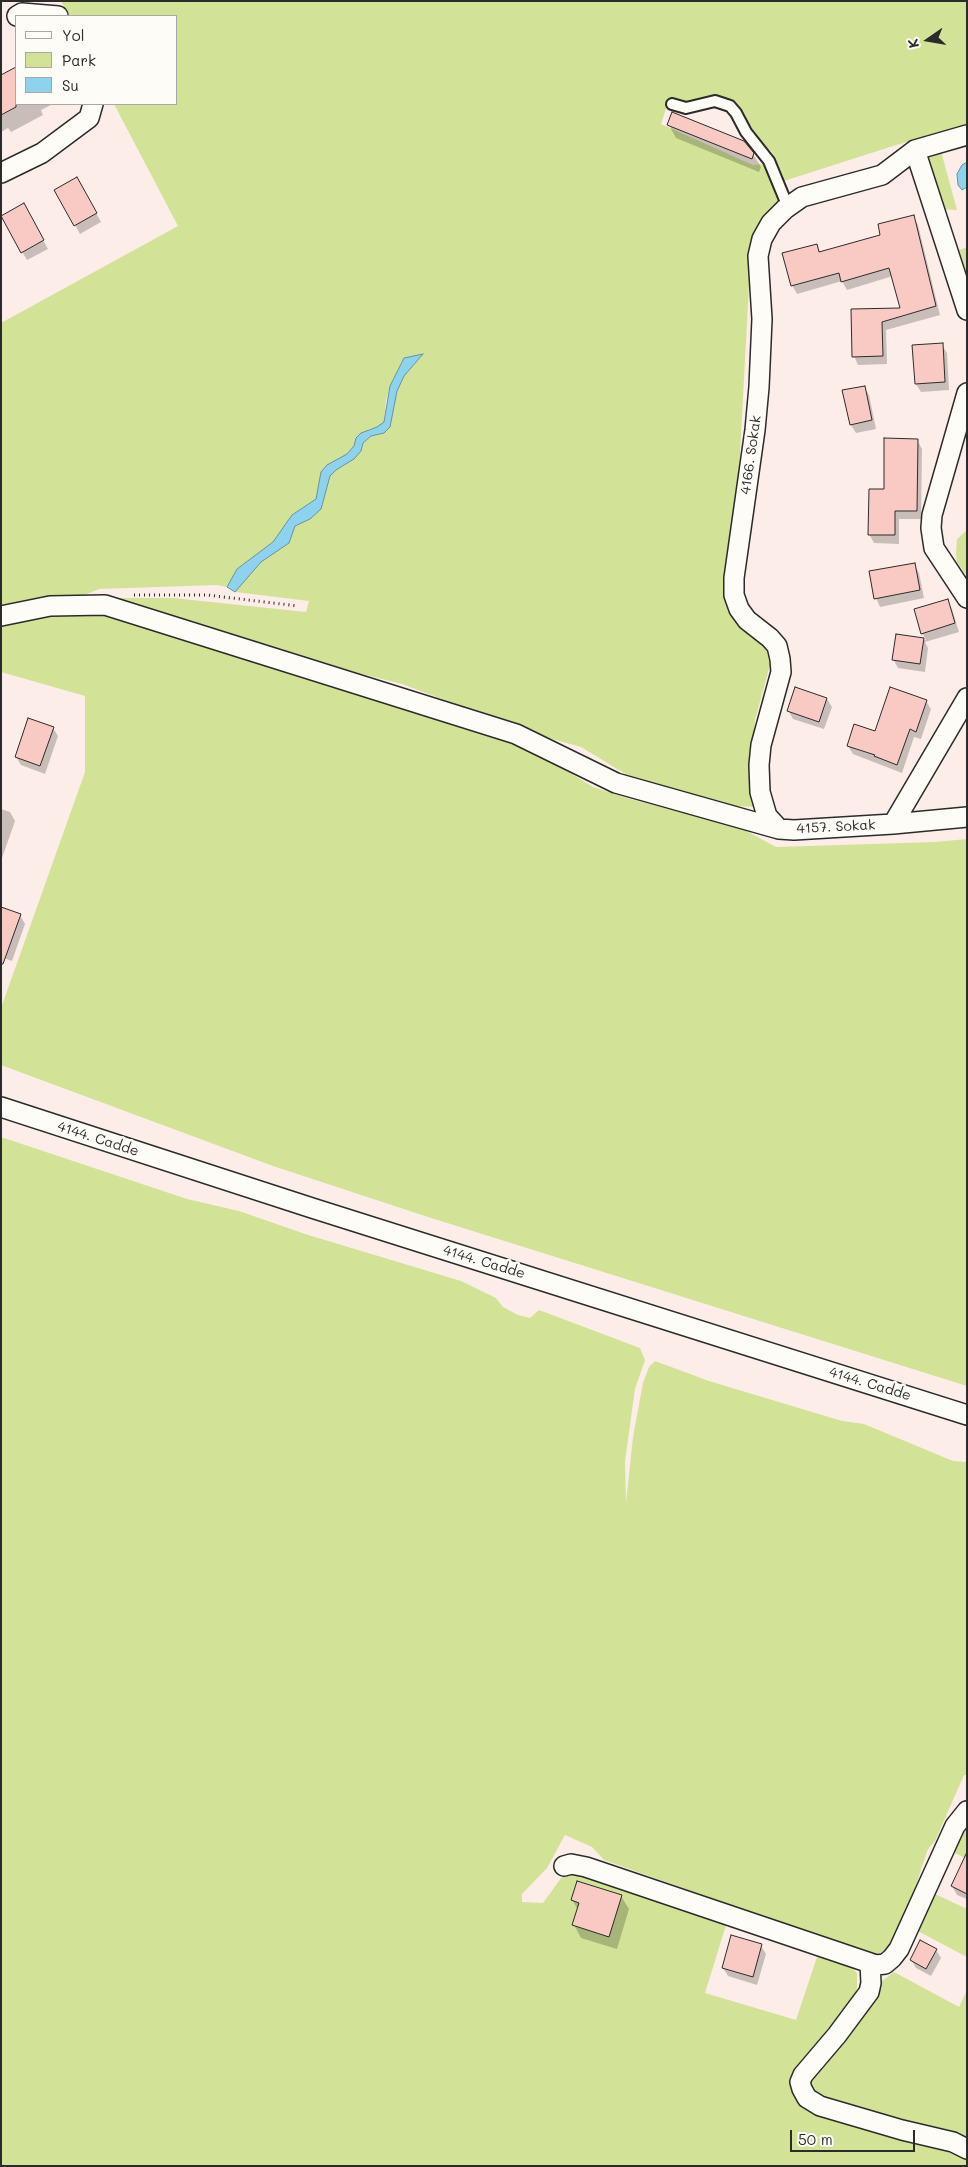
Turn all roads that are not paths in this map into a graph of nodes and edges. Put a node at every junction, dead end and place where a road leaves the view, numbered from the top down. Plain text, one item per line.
1 (28, 1) edge
2 (18, 15) edge
3 (45, 15) edge
4 (55, 15) edge
5 (15, 17) edge
6 (1, 25) edge
7 (672, 104) dead end
8 (92, 105) edge
9 (967, 135) edge
10 (916, 150) junction
11 (1, 173) edge
12 (788, 207) junction
13 (967, 310) edge
14 (967, 393) edge
15 (967, 598) edge
16 (1, 616) edge
17 (967, 698) edge
18 (967, 817) edge
19 (893, 824) junction
20 (778, 829) junction
21 (1, 1107) edge
22 (967, 1416) edge
23 (967, 1811) edge
24 (564, 1866) dead end
25 (870, 1963) junction
26 (967, 2149) edge

1 - 4 street
2 - 3 street
5 - 6 street
7 - 12 lane
8 - 11 street
9 - 10 street, 4166. Sokak
10 - 12 street, 4166. Sokak
10 - 13 street
12 - 20 street, 4166. Sokak
14 - 15 street
16 - 20 street, 4157. Sokak
17 - 19 street
18 - 19 street, 4157. Sokak
19 - 20 street, 4157. Sokak
21 - 22 street, 4144. Cadde
23 - 25 street
24 - 25 street
25 - 26 street

